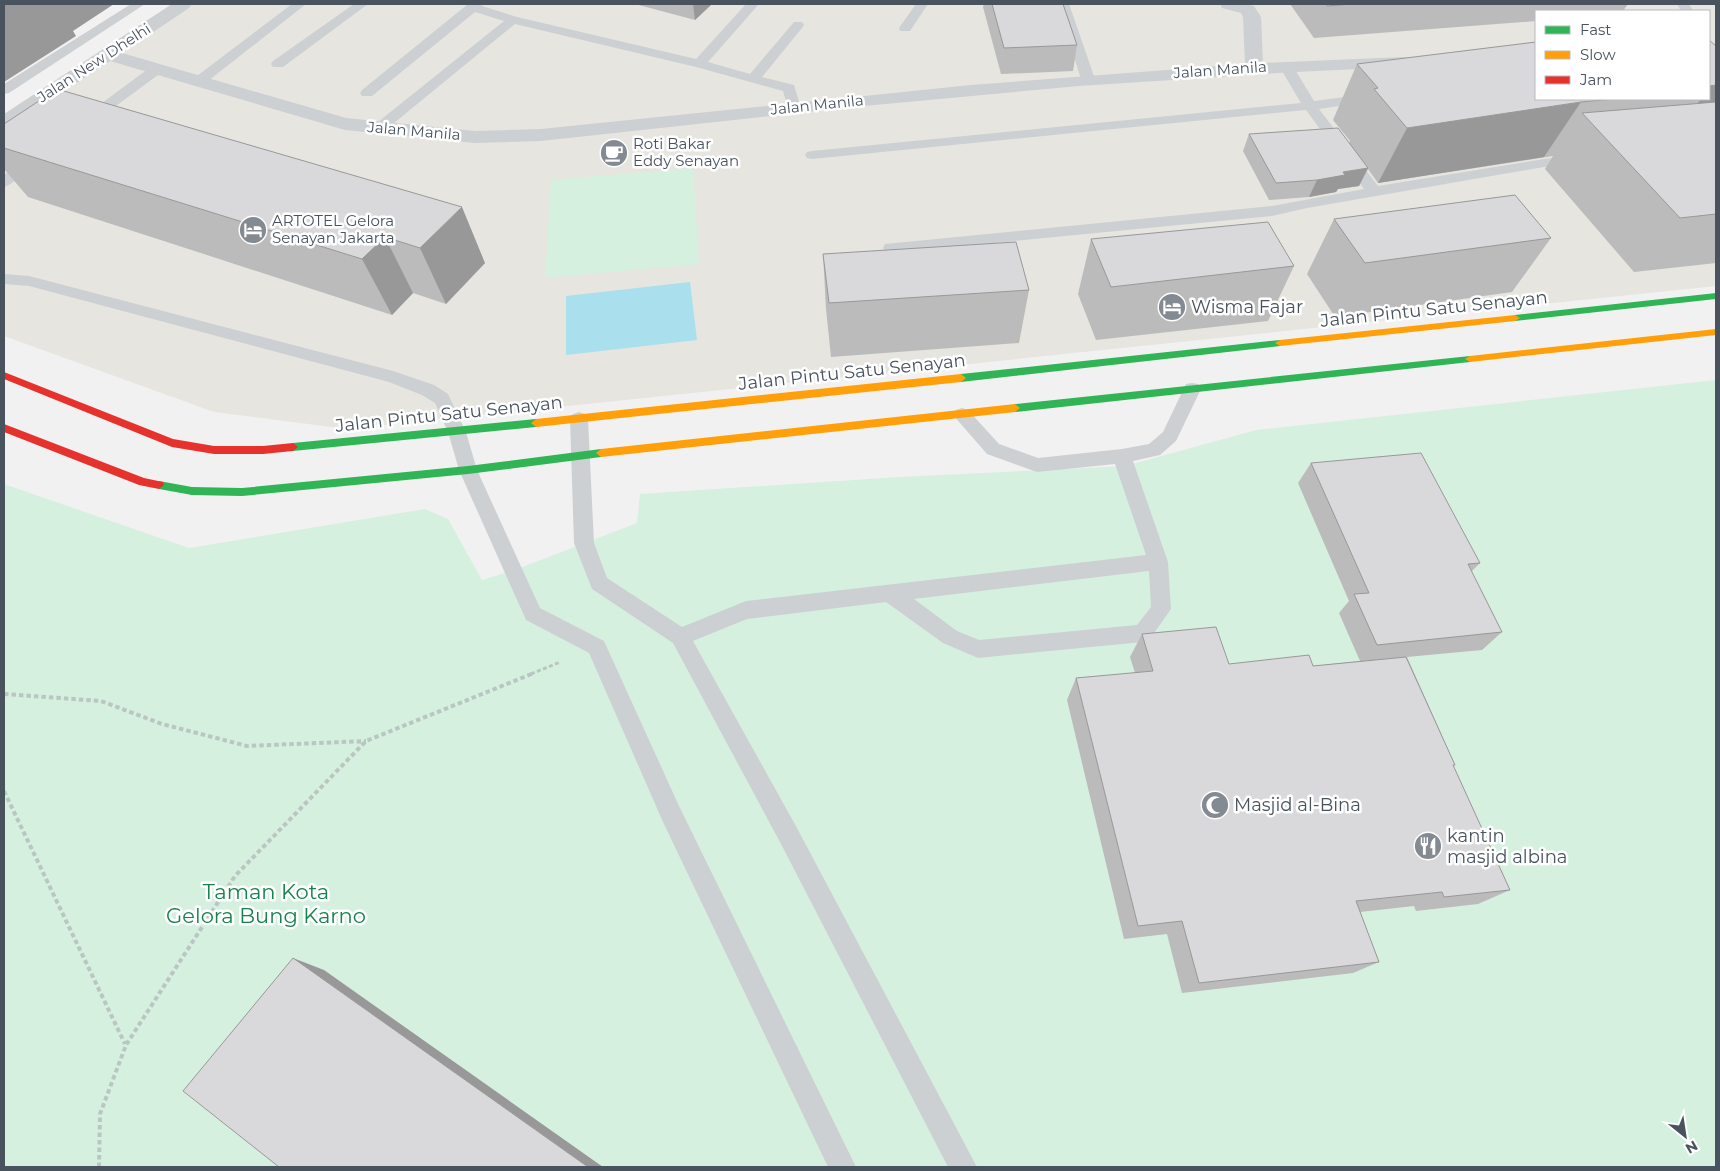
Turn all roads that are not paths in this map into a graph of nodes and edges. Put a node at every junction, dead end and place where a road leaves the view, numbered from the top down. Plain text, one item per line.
1 (140, 4) edge
2 (183, 4) edge
3 (300, 4) edge
4 (362, 4) edge
5 (753, 4) edge
6 (922, 4) edge
7 (1063, 4) edge
8 (1228, 4) edge
9 (474, 6) edge
10 (513, 20) junction
11 (798, 25) dead end
12 (905, 28) dead end
13 (108, 55) junction
14 (1421, 62) edge
15 (278, 64) dead end
16 (699, 64) junction
17 (1286, 66) junction
18 (1254, 68) junction
19 (157, 69) junction
20 (753, 79) junction
21 (1088, 79) junction
22 (198, 82) junction
23 (4, 90) edge
24 (367, 93) dead end
25 (1379, 97) edge
26 (1310, 106) junction
27 (794, 108) junction
28 (4, 122) edge
29 (378, 129) junction
30 (74, 130) edge
31 (43, 153) edge
32 (812, 155) dead end
33 (1593, 159) edge
34 (4, 182) edge
35 (1374, 192) junction
36 (891, 248) edge
37 (6, 278) edge
38 (1716, 296) edge
39 (1716, 332) edge
40 (4, 375) edge
41 (1192, 389) junction
42 (962, 415) junction
43 (579, 419) junction
44 (4, 428) edge
45 (457, 432) junction
46 (580, 455) junction
47 (1122, 456) junction
48 (468, 470) junction
49 (1158, 562) junction
50 (890, 594) junction
51 (680, 637) junction
52 (842, 1167) edge
53 (963, 1167) edge

1 - 23 lane
2 - 13 street, Jalan New Dhelhi
3 - 22 lane
4 - 15 lane
5 - 16 lane
6 - 12 lane
7 - 21 lane
8 - 18 street
9 - 10 lane
9 - 24 lane
10 - 16 lane
10 - 29 lane
11 - 20 lane
13 - 19 street, Jalan Manila
13 - 28 street, Jalan New Dhelhi
14 - 17 street, Jalan Manila
16 - 20 lane
17 - 18 street, Jalan Manila
17 - 26 lane
18 - 21 street, Jalan Manila
19 - 22 street, Jalan Manila
19 - 30 lane
20 - 27 lane
21 - 27 street, Jalan Manila
22 - 29 street, Jalan Manila
25 - 26 lane
26 - 32 lane
26 - 35 lane
27 - 29 street, Jalan Manila
31 - 34 lane
33 - 35 lane
35 - 36 lane
37 - 45 lane
38 - 43 main road, Jalan Pintu Satu Senayan
39 - 41 main road
40 - 45 main road, Jalan Pintu Satu Senayan
41 - 42 main road
41 - 47 lane
42 - 46 main road
42 - 47 lane
43 - 45 main road, Jalan Pintu Satu Senayan
43 - 46 lane
44 - 48 main road
45 - 48 lane
46 - 48 main road
46 - 51 lane
47 - 49 lane
48 - 52 lane
49 - 50 lane
49 - 50 lane
50 - 51 lane
51 - 53 lane

